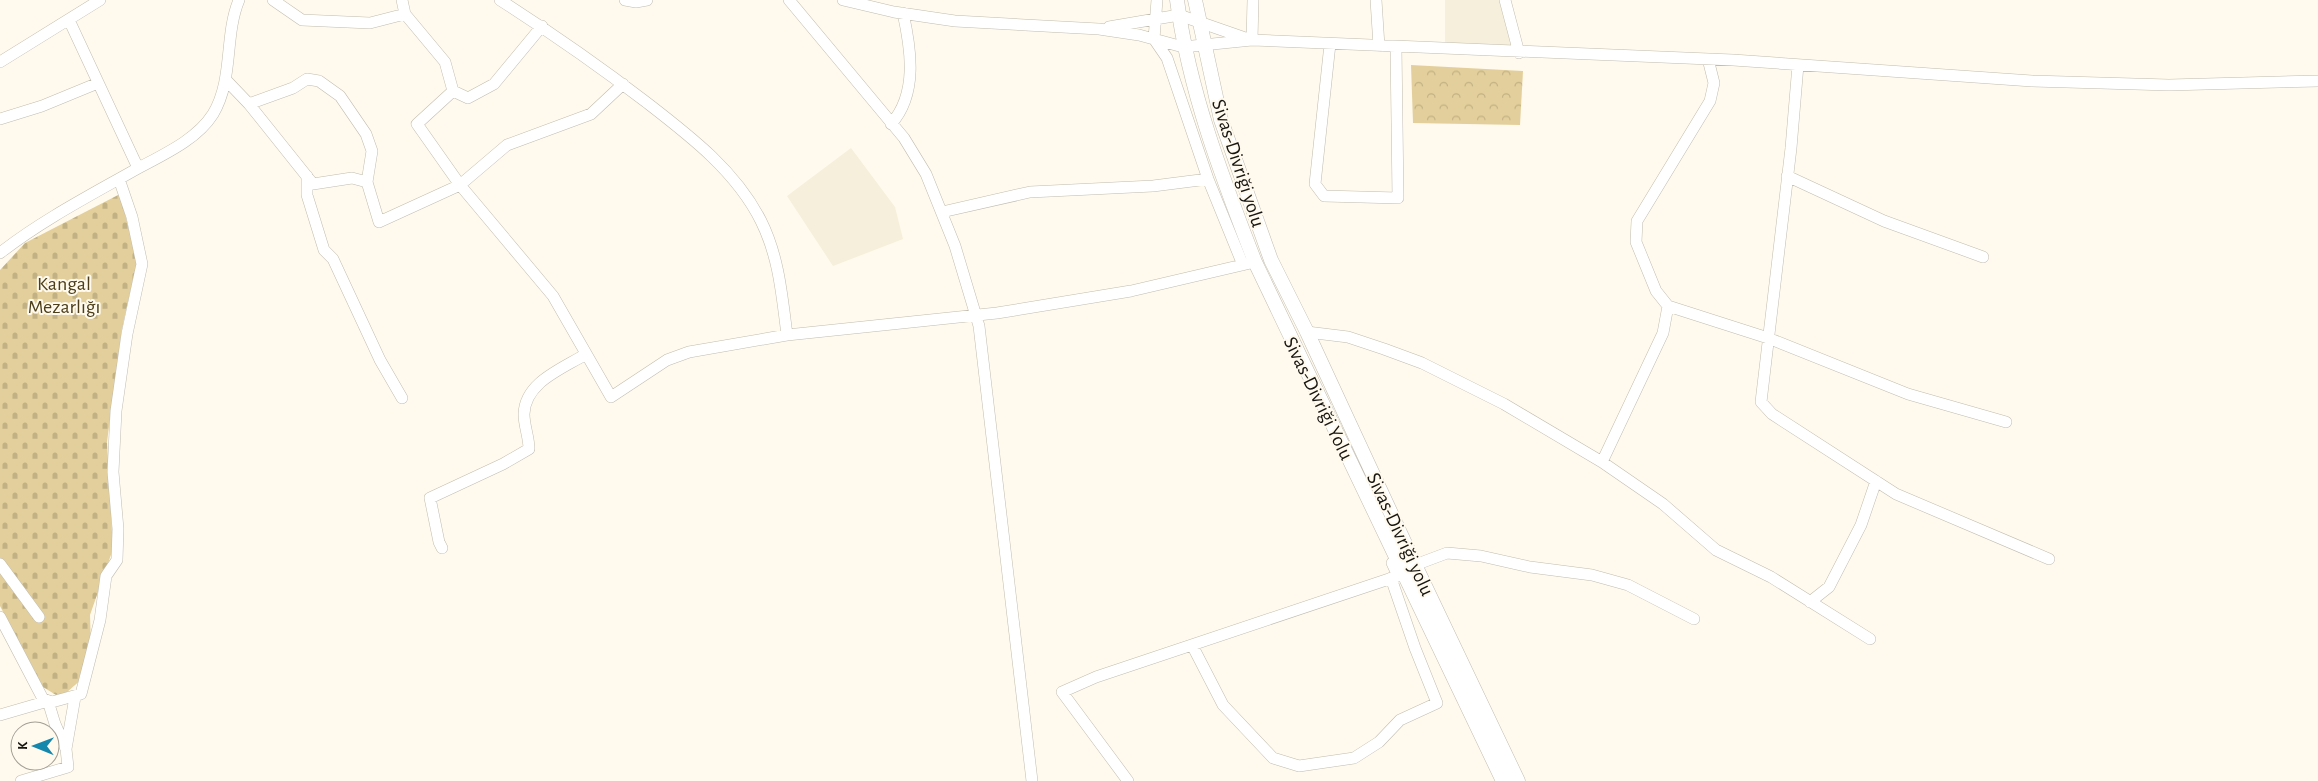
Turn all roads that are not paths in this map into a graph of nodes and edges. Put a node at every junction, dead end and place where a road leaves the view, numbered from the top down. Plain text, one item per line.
1 (100, 0) edge
2 (239, 0) edge
3 (273, 0) edge
4 (402, 0) edge
5 (500, 0) edge
6 (625, 0) edge
7 (647, 0) edge
8 (781, 0) edge
9 (843, 0) edge
10 (1157, 0) edge
11 (1177, 0) edge
12 (1195, 0) edge
13 (1253, 0) edge
14 (1376, 0) edge
15 (1505, 0) edge
16 (791, 3) edge
17 (883, 4) edge
18 (903, 13) junction
19 (405, 14) junction
20 (1179, 15) junction
21 (1157, 19) junction
22 (68, 20) junction
23 (1200, 21) junction
24 (542, 26) junction
25 (1098, 29) junction
26 (1154, 39) junction
27 (1252, 40) junction
28 (1205, 44) junction
29 (1330, 44) junction
30 (1378, 46) junction
31 (1183, 47) junction
32 (1396, 47) junction
33 (1519, 52) junction
34 (1708, 59) junction
35 (0, 62) edge
36 (1798, 65) junction
37 (226, 80) junction
38 (2318, 81) edge
39 (98, 83) junction
40 (623, 84) junction
41 (453, 91) junction
42 (249, 104) junction
43 (0, 119) edge
44 (891, 124) junction
45 (138, 168) junction
46 (306, 176) junction
47 (1787, 176) junction
48 (119, 179) junction
49 (1208, 179) junction
50 (367, 182) junction
51 (460, 185) junction
52 (942, 212) junction
53 (0, 253) edge
54 (1983, 257) dead end
55 (1249, 264) junction
56 (1668, 306) junction
57 (975, 314) junction
58 (1307, 332) junction
59 (786, 335) junction
60 (1768, 338) junction
61 (586, 354) junction
62 (402, 398) dead end
63 (2006, 422) dead end
64 (1602, 462) junction
65 (1876, 481) junction
66 (442, 548) dead end
67 (2049, 559) dead end
68 (0, 564) edge
69 (1414, 565) junction
70 (1391, 578) junction
71 (1810, 602) junction
72 (0, 617) edge
73 (39, 617) dead end
74 (1694, 619) dead end
75 (1870, 639) dead end
76 (1192, 645) junction
77 (75, 697) junction
78 (48, 700) junction
79 (0, 716) edge
80 (66, 749) junction
81 (21, 781) edge
82 (1032, 781) edge
83 (1128, 781) edge
84 (1502, 781) edge
85 (1518, 781) edge

1 - 22 street
2 - 37 street
3 - 19 street
4 - 19 street
5 - 24 street
6 - 7 street
8 - 16 street
9 - 17 street
10 - 21 street
11 - 20 main road, Sivas-Divriği Yolu
12 - 23 main road, Sivas-Divriği yolu
13 - 27 street
14 - 30 street
15 - 33 street
16 - 44 street
17 - 18 street
18 - 25 street
18 - 44 street
19 - 41 street
20 - 21 street
20 - 23 street
20 - 31 main road, Sivas-Divriği Yolu
21 - 25 street
21 - 26 street
22 - 35 street
22 - 39 street
23 - 27 street
23 - 28 main road, Sivas-Divriği yolu
24 - 40 street
24 - 41 street
25 - 26 street
26 - 31 street
26 - 49 street
27 - 28 street
27 - 29 street
28 - 31 street
28 - 58 main road, Sivas-Divriği yolu
29 - 30 street
29 - 32 street
30 - 32 street
31 - 55 main road, Sivas-Divriği Yolu
32 - 33 street
33 - 34 street
34 - 36 street
34 - 56 street
36 - 38 street
36 - 47 street
37 - 42 street
37 - 45 street
39 - 43 street
39 - 45 street
40 - 51 street
40 - 59 street
41 - 51 street
42 - 46 street
42 - 50 street
44 - 52 street
45 - 48 street
46 - 50 street
46 - 62 street
47 - 54 street
47 - 60 street
48 - 53 street
48 - 77 street
49 - 52 street
49 - 55 street
50 - 51 street
51 - 61 street
52 - 57 street
55 - 57 street
55 - 70 street
55 - 84 main road, Sivas-Divriği Yolu
56 - 60 street
56 - 64 street
57 - 59 street
57 - 82 street
58 - 64 street
58 - 69 main road, Sivas-Divriği yolu
59 - 61 street
60 - 63 street
60 - 65 street
61 - 66 street
64 - 71 street
65 - 67 street
65 - 71 street
68 - 73 street
69 - 74 street
69 - 85 main road, Sivas-Divriği yolu
70 - 76 street
70 - 76 street
71 - 75 street
72 - 78 street
76 - 83 street
77 - 78 street
77 - 80 street
78 - 79 street
78 - 80 street
80 - 81 street

